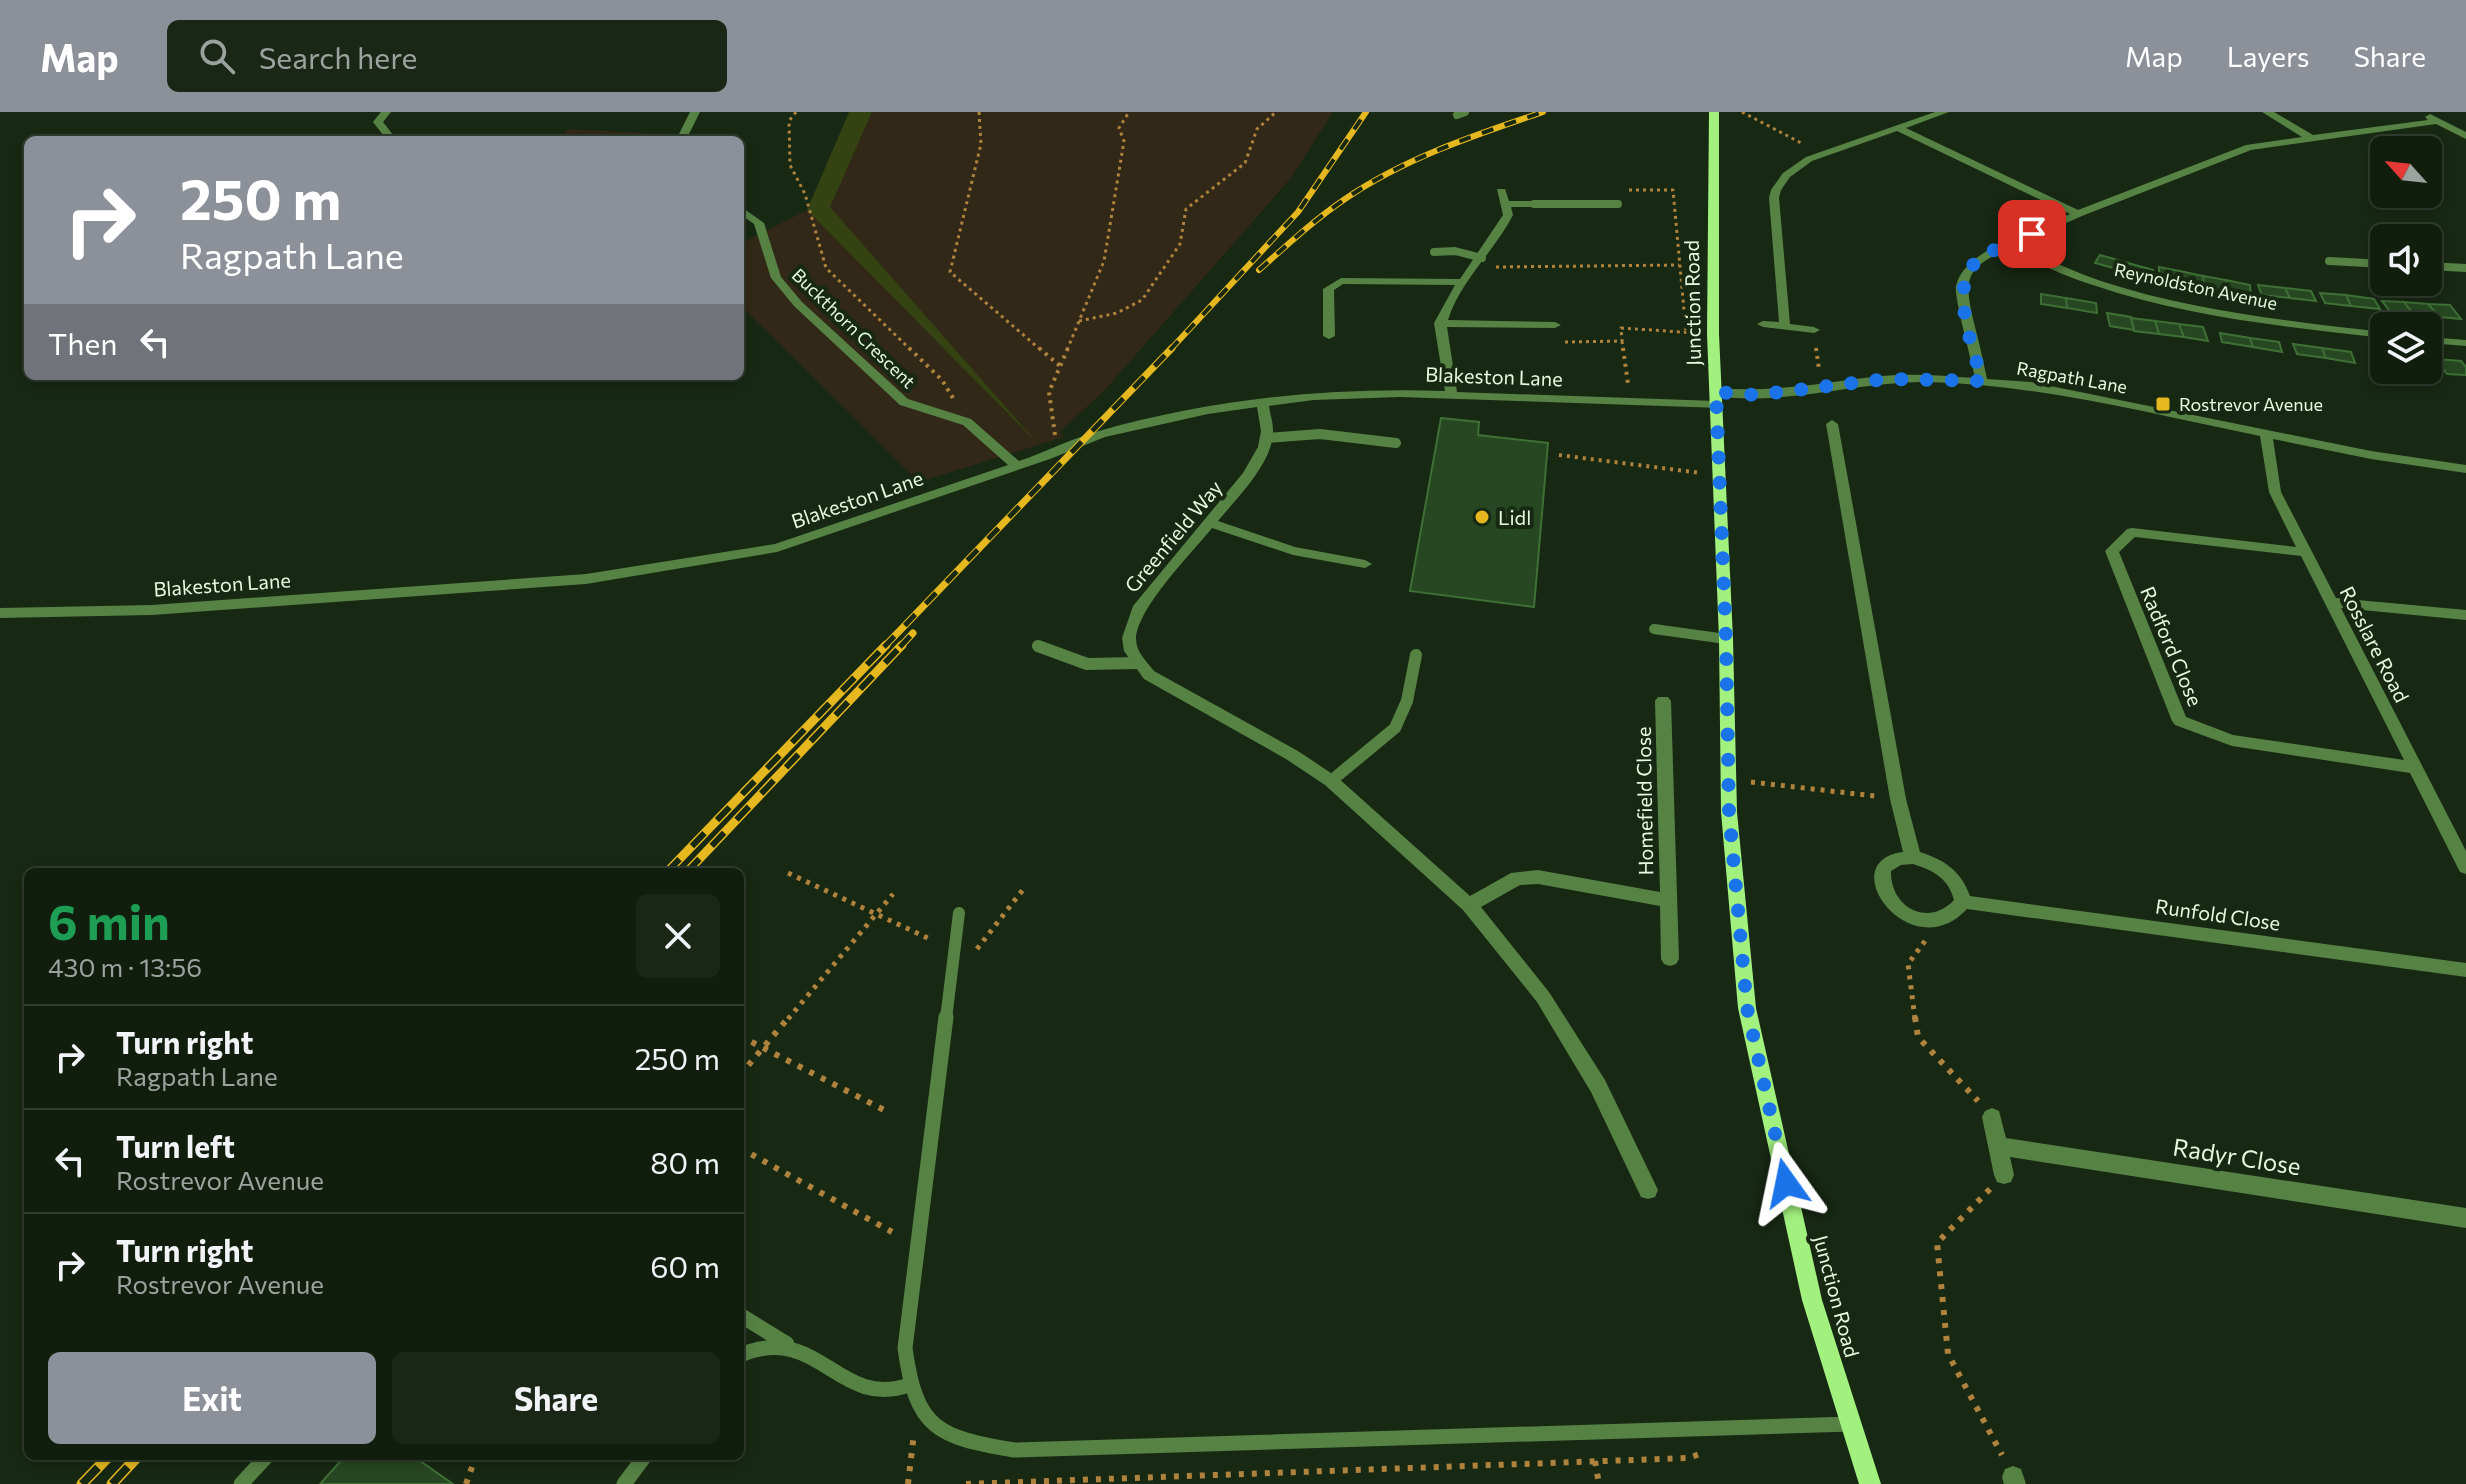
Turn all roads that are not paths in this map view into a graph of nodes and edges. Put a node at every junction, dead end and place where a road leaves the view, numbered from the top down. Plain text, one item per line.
1 (386, 112) edge
2 (695, 112) edge
3 (1714, 112) edge
4 (1918, 112) edge
5 (1944, 112) edge
6 (2267, 112) edge
7 (2422, 112) edge
8 (1929, 117) junction
9 (2438, 121) junction
10 (1898, 128) junction
11 (389, 136) edge
12 (683, 136) edge
13 (2466, 136) edge
14 (2309, 137) junction
15 (1501, 191) dead end
16 (1506, 204) junction
17 (1534, 204) joint
18 (1618, 204) road end
19 (744, 212) edge
20 (2078, 214) junction
21 (2008, 245) junction
22 (1434, 252) dead end
23 (2329, 261) dead end
24 (1479, 263) junction
25 (2370, 263) edge
26 (2442, 267) edge
27 (2466, 268) edge
28 (1465, 282) junction
29 (1440, 323) junction
30 (1763, 324) dead end
31 (1555, 325) dead end
32 (1785, 327) junction
33 (1814, 330) road end
34 (2370, 333) edge
35 (1329, 336) dead end
36 (2442, 341) edge
37 (2466, 343) edge
38 (1982, 381) junction
39 (1451, 394) junction
40 (1716, 399) junction
41 (1262, 403) junction
42 (1832, 424) dead end
43 (2266, 434) junction
44 (1266, 438) junction
45 (1396, 443) dead end
46 (1016, 465) junction
47 (2466, 469) edge
48 (1212, 523) junction
49 (2305, 552) junction
50 (1365, 564) dead end
51 (2331, 602) junction
52 (0, 613) edge
53 (2466, 615) edge
54 (1654, 629) dead end
55 (1726, 639) junction
56 (1038, 646) dead end
57 (1416, 655) dead end
58 (1138, 663) junction
59 (1663, 701) dead end
60 (2415, 768) junction
61 (1331, 781) junction
62 (1913, 857) junction
63 (2466, 867) edge
64 (1668, 900) junction
65 (1963, 902) junction
66 (1469, 905) junction
67 (959, 913) dead end
68 (1670, 959) dead end
69 (2466, 970) edge
70 (1992, 1117) road end
71 (2000, 1146) junction
72 (2004, 1175) road end
73 (1648, 1190) dead end
74 (2466, 1218) edge
75 (744, 1317) edge
76 (787, 1344) junction
77 (744, 1353) edge
78 (909, 1385) junction
79 (1851, 1424) junction
80 (263, 1460) edge
81 (642, 1460) edge
82 (241, 1484) edge
83 (624, 1484) edge
84 (1870, 1484) edge

1 - 11 street
2 - 12 street
3 - 40 main road, Junction Road
4 - 8 street
5 - 8 street
6 - 14 street
7 - 9 street
8 - 10 street
9 - 13 street
9 - 14 street
10 - 20 street
10 - 32 street
14 - 20 street
15 - 16 street
16 - 17 street
16 - 24 street
17 - 18 lane
19 - 46 street, Buckthorn Crescent
20 - 21 street
21 - 34 street, Reynoldston Avenue
21 - 38 street
22 - 24 lane
23 - 25 lane
24 - 28 street
26 - 27 lane
28 - 29 street
28 - 35 street
29 - 31 street
29 - 39 street
30 - 32 street
32 - 33 street
36 - 37 street
38 - 40 street, Ragpath Lane
38 - 43 street, Ragpath Lane
39 - 40 street, Blakeston Lane
39 - 41 street, Blakeston Lane
40 - 55 main road, Junction Road
41 - 44 street
41 - 46 street, Blakeston Lane
42 - 62 street
43 - 47 street, Ragpath Lane
43 - 49 street, Rosslare Road
44 - 45 lane
44 - 48 street, Greenfield Way
46 - 52 street, Blakeston Lane
48 - 50 street
48 - 58 street, Greenfield Way
49 - 51 street, Rosslare Road
49 - 60 street, Radford Close
51 - 53 street
51 - 60 street, Rosslare Road
54 - 55 lane
55 - 79 main road, Junction Road
56 - 58 lane
57 - 61 lane
58 - 61 street
59 - 64 street, Homefield Close
60 - 63 street, Rosslare Road
61 - 66 street
62 - 65 street
62 - 65 street
64 - 66 street, Homefield Close
64 - 68 street, Homefield Close
65 - 69 street, Runfold Close
66 - 73 street
67 - 78 lane
70 - 71 street
71 - 72 street
71 - 74 street, Radyr Close
75 - 76 lane
76 - 77 lane
76 - 78 lane
78 - 79 lane
79 - 84 main road, Junction Road
80 - 82 lane
81 - 83 lane

